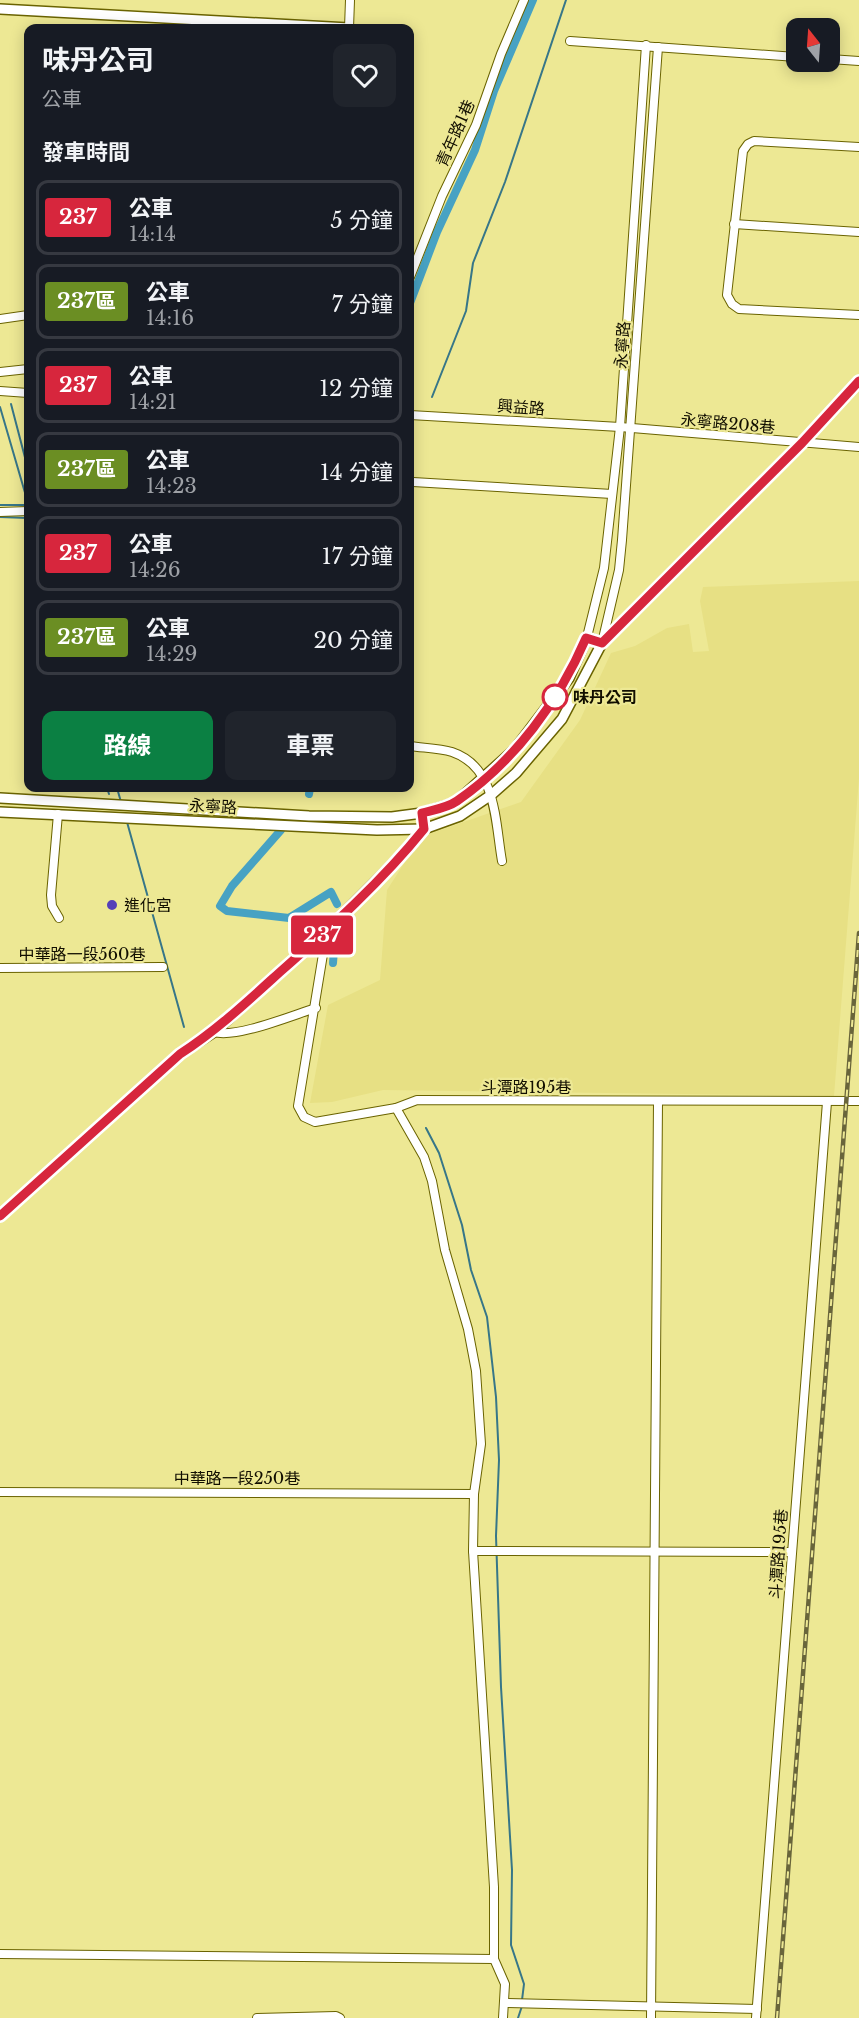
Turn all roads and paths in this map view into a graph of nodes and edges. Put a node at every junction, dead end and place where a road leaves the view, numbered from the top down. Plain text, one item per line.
1 (350, 0) edge
2 (524, 0) edge
3 (0, 9) edge
4 (276, 24) edge
5 (349, 24) edge
6 (570, 40) dead end
7 (646, 45) junction
8 (658, 46) junction
9 (786, 56) edge
10 (840, 60) edge
11 (859, 61) edge
12 (859, 147) edge
13 (734, 224) junction
14 (859, 232) edge
15 (414, 267) edge
16 (859, 315) edge
17 (24, 316) edge
18 (0, 319) edge
19 (24, 369) edge
20 (0, 372) edge
21 (859, 381) edge
22 (0, 391) edge
23 (24, 393) edge
24 (414, 415) edge
25 (620, 427) junction
26 (632, 428) junction
27 (802, 443) junction
28 (859, 447) edge
29 (414, 482) edge
30 (612, 494) junction
31 (24, 511) edge
32 (0, 512) edge
33 (586, 638) junction
34 (602, 643) junction
35 (414, 747) edge
36 (485, 777) junction
37 (491, 795) junction
38 (0, 798) edge
39 (0, 812) edge
40 (422, 813) junction
41 (58, 814) junction
42 (424, 829) junction
43 (502, 861) dead end
44 (59, 918) dead end
45 (327, 930) junction
46 (163, 967) dead end
47 (0, 968) edge
48 (316, 1008) junction
49 (214, 1032) junction
50 (658, 1101) junction
51 (859, 1101) edge
52 (827, 1102) junction
53 (396, 1108) junction
54 (0, 1216) edge
55 (0, 1492) edge
56 (474, 1494) junction
57 (655, 1550) junction
58 (473, 1551) junction
59 (792, 1552) junction
60 (0, 1954) edge
61 (494, 1959) junction
62 (507, 2003) junction
63 (651, 2007) junction
64 (756, 2014) edge
65 (257, 2018) edge
66 (340, 2018) edge
67 (503, 2018) edge
68 (651, 2018) edge

1 - 5 street
2 - 15 street, 青年路1巷
3 - 4 street
6 - 7 street
7 - 8 street
7 - 25 street, 永寧路
8 - 9 street
8 - 26 street, 永寧路
10 - 11 street
12 - 13 street
13 - 14 street
13 - 16 street
17 - 18 street
19 - 20 street
21 - 27 street
22 - 23 street
24 - 25 street, 興益路
25 - 26 street, 興益路
25 - 30 street, 永寧路
26 - 27 street, 永寧路208巷
26 - 34 street, 永寧路
27 - 28 street, 永寧路208巷
27 - 34 street
29 - 30 street
30 - 33 street, 永寧路
31 - 32 street
33 - 34 street
33 - 36 street, 永寧路
34 - 37 street
35 - 36 street
36 - 37 street
36 - 40 street, 永寧路
37 - 42 street
37 - 43 street
38 - 40 street, 永寧路
39 - 41 street, 永寧路
40 - 42 street
41 - 42 street, 永寧路
41 - 44 street
42 - 45 street
45 - 48 street
45 - 49 street
46 - 47 street, 中華路一段560巷
48 - 49 street
48 - 53 street, 斗潭路195巷
49 - 54 street
50 - 52 street, 斗潭路195巷
50 - 53 street, 斗潭路195巷
50 - 57 street
51 - 52 street, 斗潭路195巷
52 - 59 street, 斗潭路195巷
53 - 56 street
55 - 56 street, 中華路一段250巷
56 - 58 street
57 - 58 street
57 - 59 street
57 - 63 street
58 - 61 street
59 - 64 street, 斗潭路195巷
60 - 61 street
61 - 62 street
62 - 63 street
62 - 67 street
63 - 64 street
63 - 68 street
65 - 66 street

